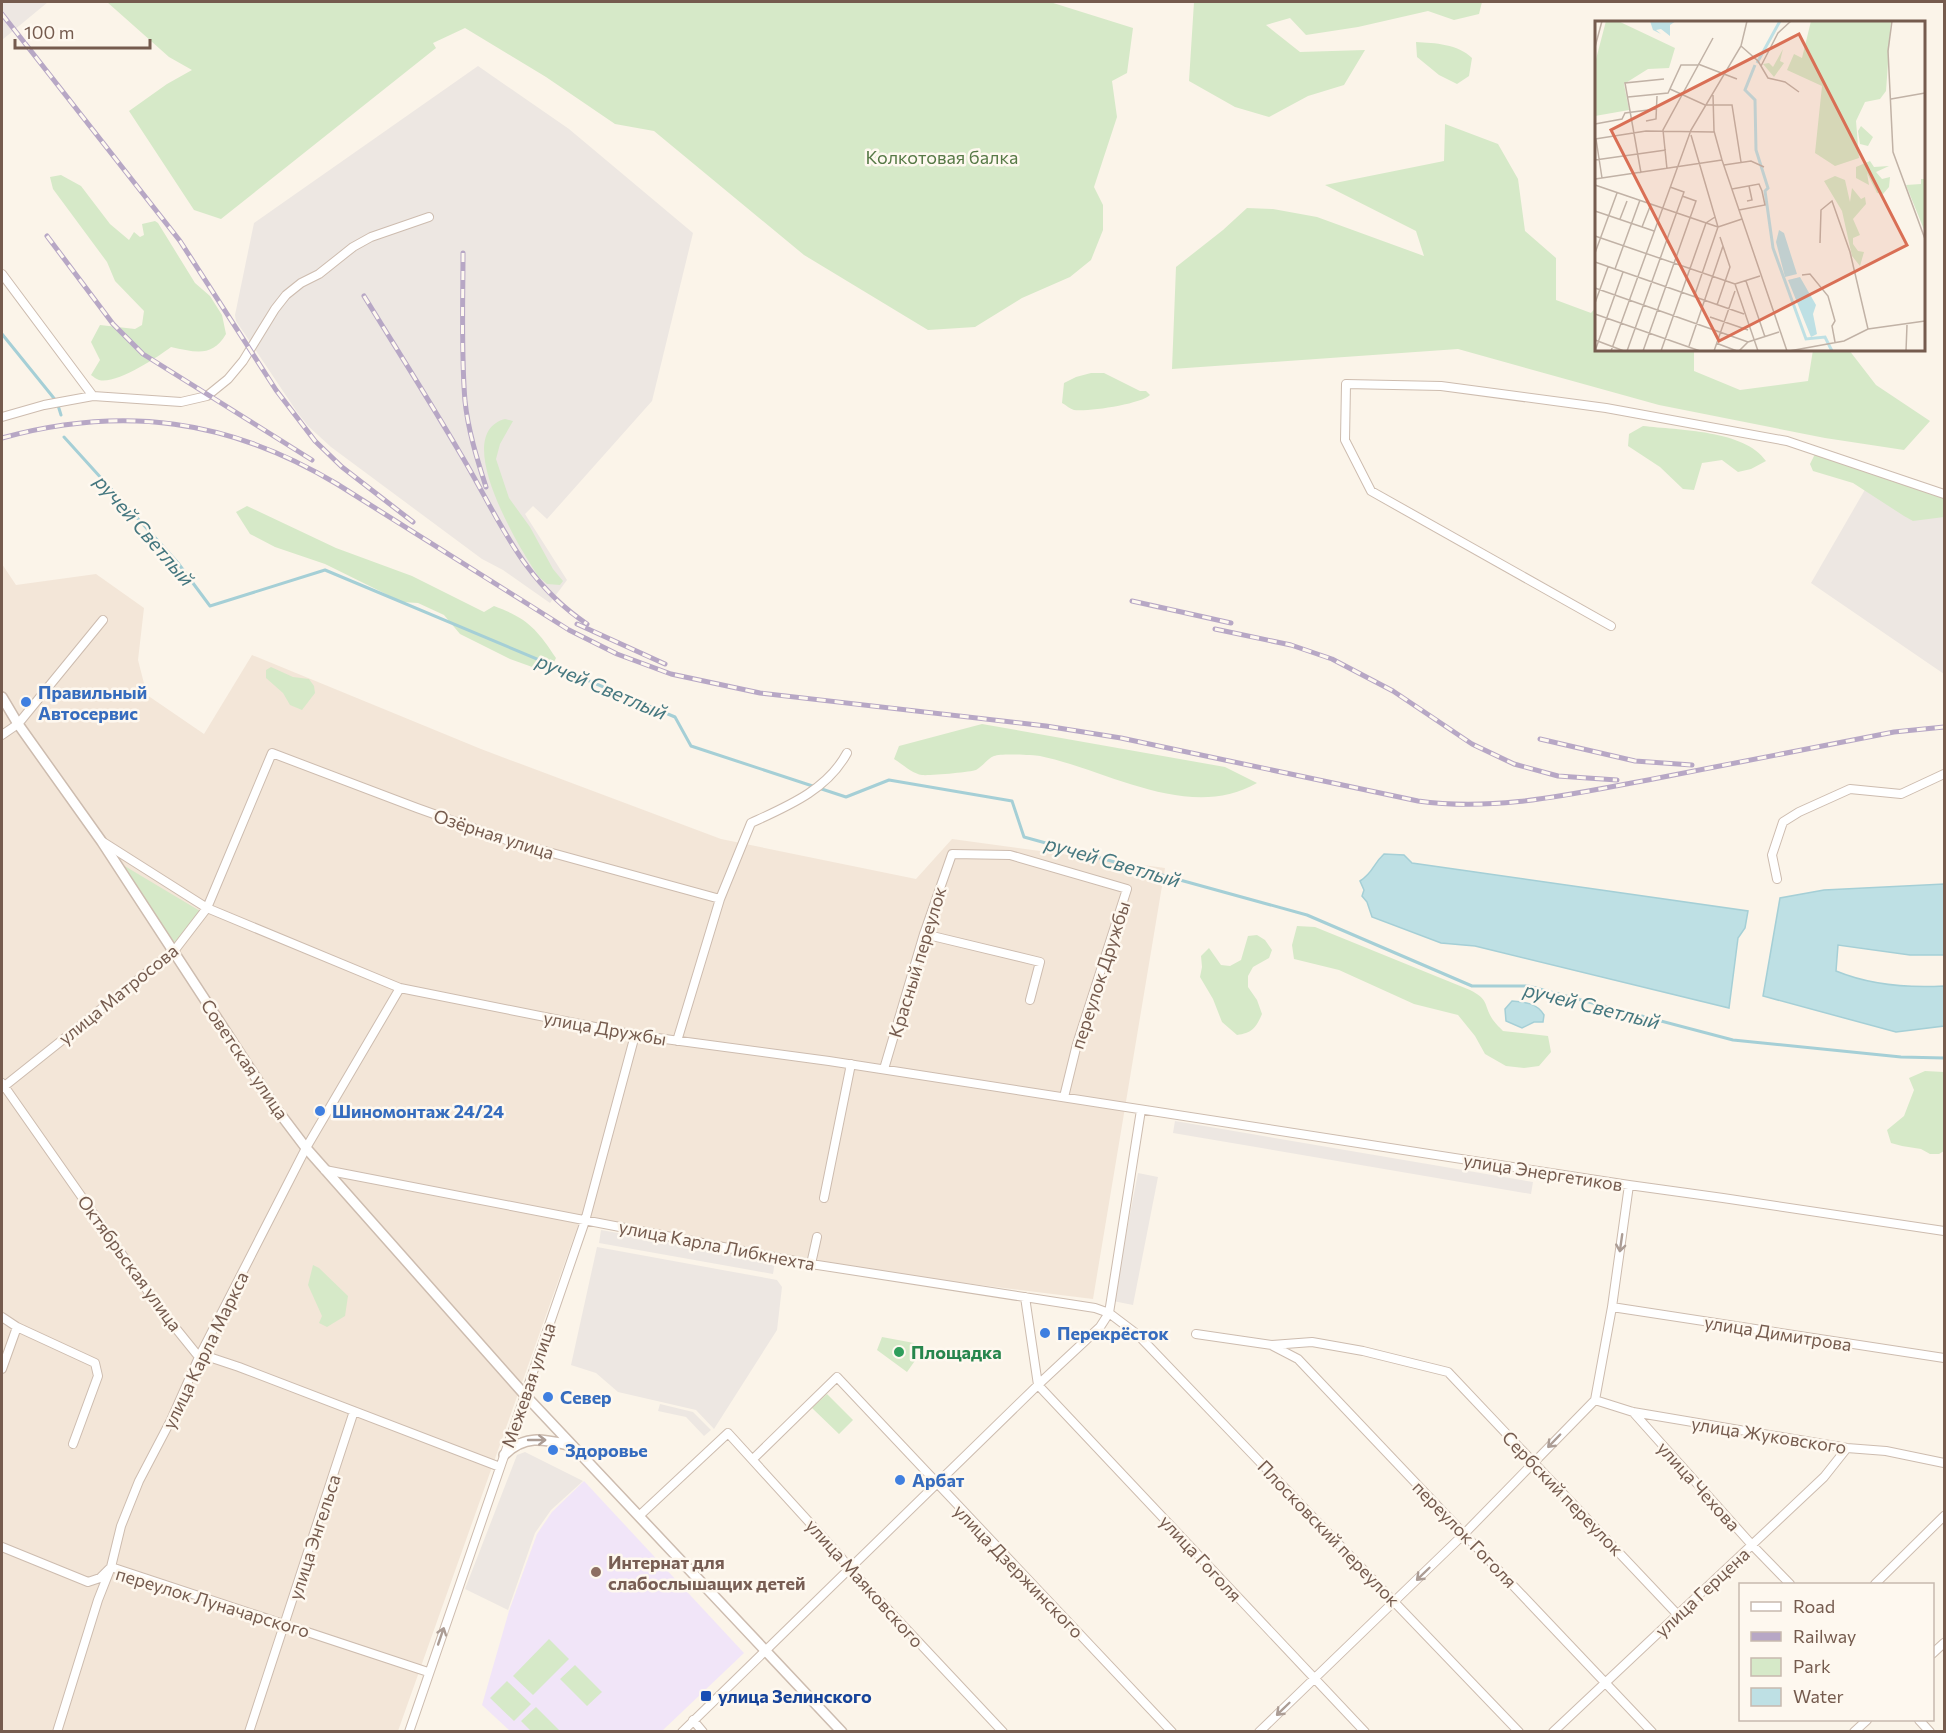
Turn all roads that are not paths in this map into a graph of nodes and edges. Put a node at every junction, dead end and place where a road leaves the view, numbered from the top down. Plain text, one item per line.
1 (429, 217) dead end
2 (2, 274) edge
3 (93, 396) junction
4 (2, 417) edge
5 (1944, 494) edge
6 (103, 620) dead end
7 (1611, 626) dead end
8 (2, 697) edge
9 (18, 724) junction
10 (2, 735) edge
11 (272, 753) joint
12 (847, 753) dead end
13 (1944, 774) edge
14 (102, 842) junction
15 (952, 854) joint
16 (1777, 879) dead end
17 (720, 899) junction
18 (207, 908) junction
19 (924, 934) junction
20 (174, 951) junction
21 (400, 988) junction
22 (1030, 1000) dead end
23 (635, 1035) junction
24 (677, 1041) junction
25 (851, 1064) junction
26 (884, 1070) junction
27 (2, 1086) edge
28 (1064, 1096) junction
29 (1141, 1110) junction
30 (306, 1148) junction
31 (326, 1170) junction
32 (1629, 1185) junction
33 (824, 1198) dead end
34 (585, 1221) junction
35 (1944, 1231) edge
36 (817, 1237) dead end
37 (811, 1263) junction
38 (1025, 1297) junction
39 (1612, 1307) junction
40 (1109, 1313) junction
41 (2, 1317) edge
42 (17, 1327) junction
43 (1196, 1334) dead end
44 (1272, 1346) junction
45 (199, 1357) junction
46 (1944, 1358) edge
47 (2, 1369) edge
48 (1038, 1385) junction
49 (524, 1394) junction
50 (1595, 1400) junction
51 (354, 1411) junction
52 (1633, 1412) junction
53 (73, 1444) dead end
54 (573, 1446) junction
55 (1847, 1448) junction
56 (504, 1455) junction
57 (753, 1459) junction
58 (1534, 1463) junction
59 (1944, 1463) edge
60 (500, 1467) junction
61 (936, 1484) junction
62 (639, 1516) junction
63 (1944, 1516) edge
64 (1465, 1533) junction
65 (1752, 1545) junction
66 (2, 1547) edge
67 (111, 1568) junction
68 (849, 1569) junction
69 (88, 1582) junction
70 (1789, 1583) edge
71 (1876, 1583) edge
72 (98, 1600) junction
73 (1395, 1601) junction
74 (1677, 1614) junction
75 (286, 1624) junction
76 (765, 1650) junction
77 (428, 1672) junction
78 (1315, 1678) junction
79 (1606, 1682) junction
80 (693, 1720) junction
81 (57, 1731) edge
82 (249, 1731) edge
83 (409, 1731) edge
84 (682, 1731) edge
85 (704, 1731) edge
86 (842, 1731) edge
87 (1003, 1731) edge
88 (1172, 1731) edge
89 (1259, 1731) edge
90 (1365, 1731) edge
91 (1519, 1731) edge
92 (1553, 1731) edge
93 (1652, 1731) edge

1 - 3 street
2 - 3 street
3 - 4 street
5 - 7 street
6 - 9 street
8 - 9 street, Советская улица
9 - 10 street
9 - 14 street, Советская улица
11 - 17 street, Озёрная улица
11 - 18 street, улица Матросова
12 - 17 street
13 - 16 street
14 - 18 street, улица Дружбы
14 - 20 street, Советская улица
15 - 19 street, Красный переулок
15 - 28 street, переулок Дружбы
17 - 24 street
18 - 20 street, улица Матросова
18 - 21 street, улица Дружбы
19 - 22 street
19 - 26 street, Красный переулок
20 - 27 street, улица Матросова
20 - 30 street, Советская улица
21 - 23 street, улица Дружбы
21 - 30 street, улица Карла Маркса
23 - 24 street, улица Дружбы
23 - 34 street, Межевая улица
24 - 25 street, улица Дружбы
25 - 26 street, улица Дружбы
25 - 33 street
26 - 28 street, улица Дружбы
27 - 45 street, Октябрьская улица
28 - 29 street, улица Дружбы
29 - 32 street, улица Энергетиков
29 - 40 street
30 - 31 street, Советская улица
30 - 45 street, улица Карла Маркса
31 - 34 street, улица Карла Либкнехта
31 - 49 street, Советская улица
32 - 35 street, улица Энергетиков
32 -> 39 street
34 - 37 street, улица Карла Либкнехта
34 - 49 street, Межевая улица
36 - 37 street
37 - 38 street, улица Карла Либкнехта
38 - 40 street, улица Карла Либкнехта
38 - 48 street
39 - 46 street, улица Димитрова
39 - 50 street
40 - 48 street
40 - 73 street, Плосковский переулок
41 - 42 street
42 - 47 street
42 - 53 street
43 - 44 street
44 - 58 street, Сербский переулок
44 - 64 street, переулок Гоголя
45 - 51 street
45 - 67 street, улица Карла Маркса
48 - 61 street
48 - 78 street, улица Гоголя
49 - 54 street, Советская улица
49 - 56 street, Межевая улица
50 - 52 street, улица Жуковского
50 -> 58 street
51 - 60 street
51 - 75 street, улица Энгельса
52 - 55 street, улица Жуковского
52 - 65 street, улица Чехова
56 -> 54 street
54 - 62 street, Советская улица
55 - 59 street, улица Жуковского
55 - 65 street, улица Герцена
56 - 60 street, Межевая улица
57 - 61 street, улица Дзержинского
57 - 62 street, улица Маяковского
57 - 68 street, улица Маяковского
58 - 64 street
58 - 74 street, Сербский переулок
77 -> 60 street, Межевая улица
61 - 68 street
61 - 88 street, улица Дзержинского
62 - 76 street, Советская улица
63 - 71 street
64 -> 73 street
64 - 79 street, переулок Гоголя
65 - 70 street, улица Чехова
65 - 74 street, улица Герцена
66 - 69 street, переулок Луначарского
67 - 69 street, переулок Луначарского
67 - 72 street, улица Карла Маркса
67 - 75 street, переулок Луначарского
68 - 76 street
68 - 87 street, улица Маяковского
69 - 72 street
72 - 81 street, улица Карла Маркса
73 - 78 street
73 - 91 street, Плосковский переулок
74 - 79 street, улица Герцена
75 - 77 street, переулок Луначарского
75 - 82 street, улица Энгельса
76 - 80 street
76 - 86 street, Советская улица
77 - 83 street, Межевая улица
78 -> 89 street
78 - 90 street, улица Гоголя
79 - 92 street, улица Герцена
79 - 93 street, переулок Гоголя
80 - 84 street
80 - 85 street

